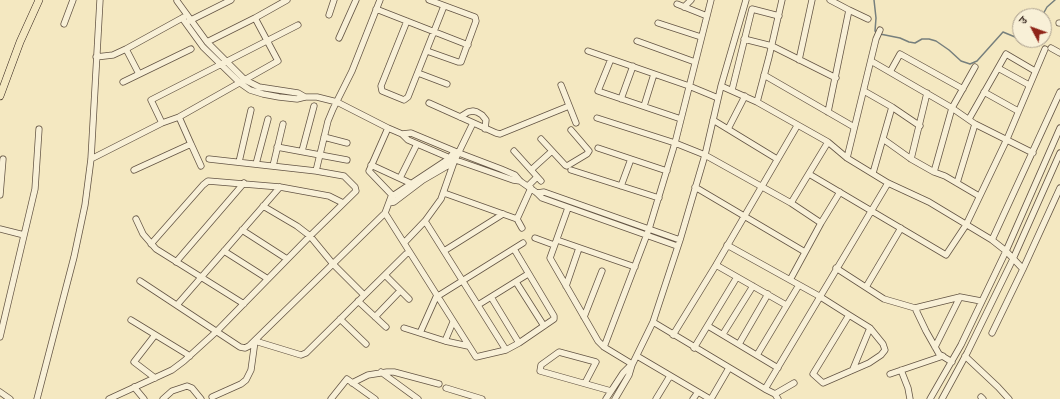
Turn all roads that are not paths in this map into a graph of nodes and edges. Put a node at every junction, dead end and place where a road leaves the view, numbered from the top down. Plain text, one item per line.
1 (39, 0) edge
2 (73, 0) edge
3 (100, 0) edge
4 (231, 0) edge
5 (287, 0) edge
6 (334, 0) edge
7 (356, 0) edge
8 (380, 0) edge
9 (429, 0) edge
10 (691, 0) edge
11 (711, 0) edge
12 (746, 0) edge
13 (782, 0) edge
14 (812, 0) edge
15 (830, 0) edge
16 (177, 1) edge
17 (677, 4) dead end
18 (444, 6) junction
19 (684, 7) junction
20 (376, 9) junction
21 (849, 10) junction
22 (329, 15) dead end
23 (184, 16) junction
24 (707, 16) junction
25 (779, 16) junction
26 (255, 18) junction
27 (868, 19) dead end
28 (407, 21) junction
29 (188, 22) junction
30 (658, 23) dead end
31 (64, 24) dead end
32 (298, 25) dead end
33 (880, 30) dead end
34 (434, 31) junction
35 (701, 37) junction
36 (339, 38) dead end
37 (744, 39) junction
38 (637, 40) dead end
39 (268, 41) junction
40 (207, 42) junction
41 (468, 45) junction
42 (772, 46) junction
43 (126, 49) junction
44 (190, 49) dead end
45 (427, 51) junction
46 (588, 51) dead end
47 (1060, 53) edge
48 (96, 57) junction
49 (611, 59) junction
50 (799, 60) junction
51 (871, 61) junction
52 (695, 62) junction
53 (224, 63) junction
54 (633, 66) junction
55 (975, 67) dead end
56 (998, 68) junction
57 (1035, 71) junction
58 (890, 72) junction
59 (418, 73) junction
60 (139, 74) junction
61 (654, 74) junction
62 (764, 75) junction
63 (836, 78) junction
64 (243, 81) junction
65 (123, 82) dead end
66 (447, 84) dead end
67 (561, 85) dead end
68 (1029, 85) junction
69 (689, 86) junction
70 (721, 86) junction
71 (962, 89) junction
72 (732, 90) junction
73 (864, 91) junction
74 (984, 92) junction
75 (1060, 92) edge
76 (927, 93) junction
77 (0, 96) edge
78 (745, 96) junction
79 (718, 98) junction
80 (621, 99) junction
81 (337, 102) junction
82 (757, 102) junction
83 (429, 103) dead end
84 (314, 106) dead end
85 (569, 106) junction
86 (644, 106) junction
87 (892, 107) junction
88 (952, 108) junction
89 (251, 110) dead end
90 (1018, 111) junction
91 (828, 112) junction
92 (179, 117) junction
93 (460, 117) junction
94 (597, 118) dead end
95 (268, 119) dead end
96 (681, 119) junction
97 (969, 119) junction
98 (713, 120) junction
99 (162, 123) junction
100 (473, 123) junction
101 (576, 123) dead end
102 (283, 124) dead end
103 (975, 124) junction
104 (797, 126) junction
105 (920, 126) junction
106 (854, 127) junction
107 (388, 128) junction
108 (1060, 128) edge
109 (39, 129) dead end
110 (485, 129) junction
111 (728, 129) junction
112 (571, 130) dead end
113 (402, 134) junction
114 (324, 137) junction
115 (1007, 138) junction
116 (541, 139) dead end
117 (883, 139) junction
118 (828, 142) junction
119 (347, 143) dead end
120 (675, 143) junction
121 (191, 144) junction
122 (417, 144) junction
123 (277, 147) junction
124 (598, 148) dead end
125 (302, 151) junction
126 (552, 151) junction
127 (456, 152) junction
128 (514, 152) dead end
129 (1033, 153) junction
130 (1060, 153) edge
131 (320, 154) junction
132 (705, 155) junction
133 (847, 158) junction
134 (91, 159) junction
135 (209, 159) dead end
136 (631, 159) junction
137 (777, 159) junction
138 (3, 160) dead end
139 (347, 160) dead end
140 (453, 160) junction
141 (912, 160) junction
142 (239, 162) junction
143 (256, 164) junction
144 (371, 165) junction
145 (201, 166) dead end
146 (273, 166) junction
147 (134, 170) dead end
148 (531, 170) junction
149 (571, 170) dead end
150 (316, 171) junction
151 (667, 171) junction
152 (934, 172) junction
153 (873, 173) junction
154 (809, 174) junction
155 (400, 178) junction
156 (520, 181) junction
157 (244, 183) junction
158 (410, 183) junction
159 (888, 183) junction
160 (957, 184) junction
161 (622, 186) junction
162 (280, 187) junction
163 (529, 187) junction
164 (695, 187) junction
165 (761, 187) junction
166 (1060, 188) edge
167 (840, 192) junction
168 (444, 193) junction
169 (538, 193) junction
170 (0, 195) edge
171 (393, 196) junction
172 (979, 196) junction
173 (659, 198) junction
174 (343, 203) junction
175 (389, 203) junction
176 (791, 203) junction
177 (263, 206) junction
178 (568, 208) junction
179 (1023, 209) junction
180 (871, 210) junction
181 (385, 213) junction
182 (503, 214) junction
183 (1034, 214) junction
184 (744, 216) junction
185 (136, 219) dead end
186 (517, 220) junction
187 (425, 221) junction
188 (821, 223) junction
189 (966, 225) junction
190 (522, 228) dead end
191 (901, 228) junction
192 (0, 229) edge
193 (650, 229) junction
194 (242, 230) junction
195 (24, 235) junction
196 (310, 236) junction
197 (647, 236) junction
198 (535, 238) dead end
199 (680, 240) junction
200 (992, 240) junction
201 (555, 242) junction
202 (404, 243) junction
203 (523, 243) dead end
204 (152, 244) junction
205 (727, 245) junction
206 (677, 246) junction
207 (579, 248) junction
208 (514, 249) junction
209 (224, 251) junction
210 (444, 251) junction
211 (1006, 251) junction
212 (805, 252) junction
213 (406, 254) dead end
214 (287, 259) junction
215 (1013, 259) junction
216 (176, 262) junction
217 (333, 264) junction
218 (716, 265) junction
219 (635, 267) junction
220 (836, 268) junction
221 (1023, 269) junction
222 (602, 271) dead end
223 (528, 274) junction
224 (385, 275) junction
225 (737, 277) junction
226 (201, 278) junction
227 (268, 279) junction
228 (790, 280) junction
229 (140, 281) dead end
230 (463, 281) junction
231 (516, 282) junction
232 (799, 285) junction
233 (566, 286) junction
234 (753, 286) junction
235 (866, 287) junction
236 (400, 291) junction
237 (768, 294) junction
238 (364, 295) junction
239 (437, 296) junction
240 (819, 296) junction
241 (492, 297) junction
242 (960, 297) junction
243 (409, 299) dead end
244 (358, 301) junction
245 (981, 301) junction
246 (244, 304) junction
247 (178, 305) junction
248 (478, 305) junction
249 (786, 305) junction
250 (915, 308) junction
251 (849, 315) junction
252 (375, 316) junction
253 (584, 317) junction
254 (340, 319) junction
255 (131, 320) dead end
256 (2, 321) edge
257 (453, 322) junction
258 (653, 322) junction
259 (544, 326) junction
260 (708, 326) junction
261 (386, 327) dead end
262 (404, 328) dead end
263 (870, 328) junction
264 (217, 331) junction
265 (420, 333) junction
266 (992, 333) dead end
267 (155, 334) junction
268 (723, 334) junction
269 (673, 335) junction
270 (0, 336) edge
271 (445, 340) junction
272 (255, 341) junction
273 (519, 343) junction
274 (366, 344) dead end
275 (739, 344) junction
276 (961, 345) junction
277 (468, 346) junction
278 (935, 346) junction
279 (604, 347) junction
280 (694, 348) junction
281 (969, 349) junction
282 (506, 350) junction
283 (757, 355) junction
284 (190, 356) junction
285 (637, 356) junction
286 (943, 356) junction
287 (965, 356) junction
288 (952, 362) junction
289 (632, 365) junction
290 (730, 368) junction
291 (778, 368) junction
292 (853, 369) junction
293 (901, 370) junction
294 (381, 372) junction
295 (890, 374) dead end
296 (670, 376) junction
297 (155, 378) junction
298 (352, 383) junction
299 (586, 383) junction
300 (794, 383) dead end
301 (439, 384) dead end
302 (134, 388) junction
303 (446, 388) dead end
304 (765, 389) junction
305 (611, 391) junction
306 (0, 392) edge
307 (698, 392) junction
308 (776, 396) edge
309 (212, 397) dead end
310 (10, 399) edge
311 (38, 399) edge
312 (109, 399) edge
313 (144, 399) edge
314 (163, 399) edge
315 (201, 399) edge
316 (331, 399) edge
317 (375, 399) edge
318 (418, 399) edge
319 (482, 399) edge
320 (606, 399) edge
321 (615, 399) edge
322 (656, 399) edge
323 (693, 399) edge
324 (710, 399) edge
325 (910, 399) edge
326 (930, 399) edge
327 (942, 399) edge
328 (1009, 399) edge

1 - 77 main road
2 - 31 street
3 - 48 street
4 - 29 street
5 - 26 street
6 - 22 street
7 - 36 street
8 - 20 street
9 - 18 street
10 - 19 street
11 - 24 street
12 - 70 street
13 - 25 street
14 - 50 street
15 - 21 street
16 - 23 street
17 - 19 street
18 - 34 street
18 - 41 street
19 - 24 street
20 - 28 street
20 - 81 street
21 - 27 street
21 - 63 street
23 - 29 street
23 - 43 street
24 - 35 street
25 - 37 street
25 - 42 street
26 - 39 street
26 - 40 street
28 - 34 street
28 - 59 street
29 - 40 street
29 - 53 street
30 - 35 street
32 - 39 street
33 - 51 street
34 - 41 street
34 - 45 street
35 - 52 street
37 - 42 street
37 - 72 street
38 - 52 street
39 - 53 street
39 - 64 street
40 - 53 street
41 - 45 street
42 - 50 street
42 - 62 street
43 - 48 street
43 - 60 street
44 - 60 street
45 - 59 street
46 - 49 street
47 - 57 street
48 - 134 street
49 - 54 street
49 - 80 street
50 - 63 street
51 - 58 street
51 - 73 street
52 - 69 street
53 - 64 street
53 - 99 street
54 - 61 street
54 - 80 street
55 - 71 street
56 - 57 street
56 - 68 street
56 - 74 street
57 - 68 street
58 - 71 street
58 - 76 street
59 - 66 street
60 - 65 street
61 - 69 street
61 - 86 street
62 - 82 street
62 - 91 street
63 - 91 street
64 - 81 street
64 - 92 street
67 - 85 street
68 - 90 street
69 - 79 street
69 - 96 street
70 - 72 street
70 - 79 street
71 - 88 street
72 - 78 street
73 - 87 street
73 - 106 street
74 - 90 street
74 - 97 street
75 - 129 street
76 - 88 street
76 - 105 street
78 - 82 street
78 - 111 street
79 - 98 street
80 - 86 street
81 - 107 street
81 - 114 street
82 - 104 street
83 - 93 street
84 - 125 street
85 - 101 street
85 - 110 street
86 - 96 street
87 - 105 street
87 - 117 street
88 - 97 street
88 - 152 street
89 - 142 street
90 - 115 street
91 - 106 street
92 - 99 street
92 - 121 street
93 - 100 street
93 - 110 street
94 - 120 street
95 - 143 street
96 - 120 street
97 - 103 street
98 - 111 street
98 - 132 street
99 - 134 street
100 - 110 street
100 - 127 street
102 - 123 street
103 - 115 street
103 - 160 street
104 - 118 street
104 - 137 street
105 - 141 street
106 - 133 street
107 - 113 street
107 - 144 street
108 - 179 street
109 - 195 street
111 - 137 street
112 - 126 street
113 - 122 street
113 - 127 street
114 - 119 street
114 - 131 street
115 - 129 street
115 - 172 street
116 - 126 street
117 - 141 street
117 - 153 street
118 - 133 street
118 - 154 street
120 - 132 street
120 - 151 street
121 - 145 street
121 - 147 street
122 - 140 street
122 - 155 street
123 - 125 street
123 - 146 street
124 - 136 street
125 - 131 street
126 - 148 street
127 - 140 street
127 - 156 street
128 - 148 street
129 - 200 street
130 - 183 street
131 - 139 street
131 - 150 street
132 - 164 street
132 - 165 street
133 - 153 street
134 - 311 street
135 - 142 street
136 - 151 street
136 - 161 street
137 - 165 street
138 - 170 street
140 - 156 street
140 - 158 street
140 - 168 street
140 - 175 street
141 - 152 street
142 - 143 street
143 - 146 street
144 - 155 street
144 - 171 street
146 - 150 street
148 - 163 street
149 - 161 street
150 - 174 street
151 - 173 street
152 - 160 street
153 - 159 street
154 - 167 street
154 - 176 street
155 - 158 street
156 - 163 street
157 - 162 street
157 - 204 street
157 - 216 street
158 - 171 street
159 - 180 street
159 - 189 street
160 - 172 street
161 - 173 street
162 - 174 street
162 - 177 street
163 - 169 street
163 - 186 street
164 - 184 street
164 - 199 street
165 - 176 street
165 - 184 street
166 - 221 street
167 - 180 street
167 - 188 street
168 - 182 street
168 - 187 street
169 - 178 street
169 - 193 street
171 - 175 street
172 - 189 street
173 - 193 street
174 - 196 street
175 - 181 street
176 - 188 street
177 - 194 street
177 - 196 street
178 - 197 street
178 - 201 street
179 - 183 street
179 - 211 street
180 - 191 street
180 - 220 street
181 - 202 street
181 - 217 street
182 - 186 street
182 - 210 street
183 - 215 street
184 - 205 street
184 - 212 street
185 - 204 street
186 - 190 street
187 - 202 street
187 - 210 street
188 - 212 street
189 - 191 street
189 - 200 street
191 - 235 street
192 - 195 street
193 - 197 street
193 - 199 street
194 - 209 street
194 - 214 street
195 - 256 street
196 - 214 street
196 - 217 street
197 - 206 street
197 - 219 street
198 - 201 street
199 - 206 street
200 - 211 street
201 - 207 street
201 - 233 street
202 - 239 street
203 - 208 street
204 - 216 street
205 - 218 street
205 - 228 street
206 - 258 street
207 - 219 street
207 - 233 street
208 - 223 street
208 - 230 street
209 - 226 street
209 - 227 street
210 - 230 street
211 - 215 street
211 - 245 street
212 - 228 street
213 - 224 street
214 - 227 street
215 - 221 street
215 - 281 street
216 - 226 street
217 - 238 street
217 - 272 street
218 - 225 street
218 - 269 street
219 - 279 street
220 - 235 street
220 - 240 street
221 - 266 street
222 - 253 street
223 - 231 street
223 - 259 street
224 - 236 street
224 - 238 street
225 - 234 street
225 - 260 street
226 - 246 street
226 - 247 street
227 - 246 street
228 - 232 street
229 - 247 street
230 - 239 street
230 - 248 street
231 - 241 street
231 - 259 street
232 - 240 street
232 - 249 street
233 - 253 street
234 - 237 street
234 - 268 street
235 - 250 street
236 - 243 street
236 - 252 street
237 - 249 street
237 - 275 street
238 - 244 street
239 - 257 street
239 - 265 street
240 - 251 street
240 - 291 street
241 - 248 street
241 - 273 street
242 - 245 street
242 - 250 street
242 - 278 street
244 - 252 street
244 - 254 street
245 - 276 street
246 - 264 street
247 - 264 street
248 - 282 street
249 - 283 street
250 - 278 street
251 - 263 street
251 - 292 street
252 - 261 street
253 - 279 street
254 - 272 street
254 - 274 street
255 - 267 street
256 - 270 street
257 - 271 street
257 - 277 street
258 - 269 street
258 - 285 street
259 - 273 street
260 - 268 street
260 - 280 street
262 - 265 street
263 - 292 street
263 - 292 street
264 - 272 street
264 - 284 street
265 - 271 street
267 - 284 street
267 - 297 street
268 - 275 street
269 - 280 street
271 - 277 street
272 - 309 street
273 - 282 street
275 - 283 street
276 - 281 street
276 - 288 street
277 - 282 street
278 - 286 street
279 - 289 street
280 - 290 street
281 - 287 street
283 - 291 street
284 - 297 street
285 - 289 street
285 - 296 street
286 - 288 street
286 - 293 street
287 - 327 street
287 - 328 street
288 - 326 street
289 - 305 street
289 - 321 street
290 - 304 street
290 - 324 street
291 - 304 street
293 - 295 street
293 - 325 street
294 - 298 street
294 - 301 street
294 - 318 street
296 - 307 street
296 - 322 street
297 - 302 street
298 - 316 street
298 - 317 street
299 - 299 street
299 - 305 street
300 - 308 street
302 - 312 street
302 - 313 street
303 - 319 street
304 - 308 street
305 - 320 street
306 - 310 street
307 - 323 street
307 - 324 street
314 - 315 street

